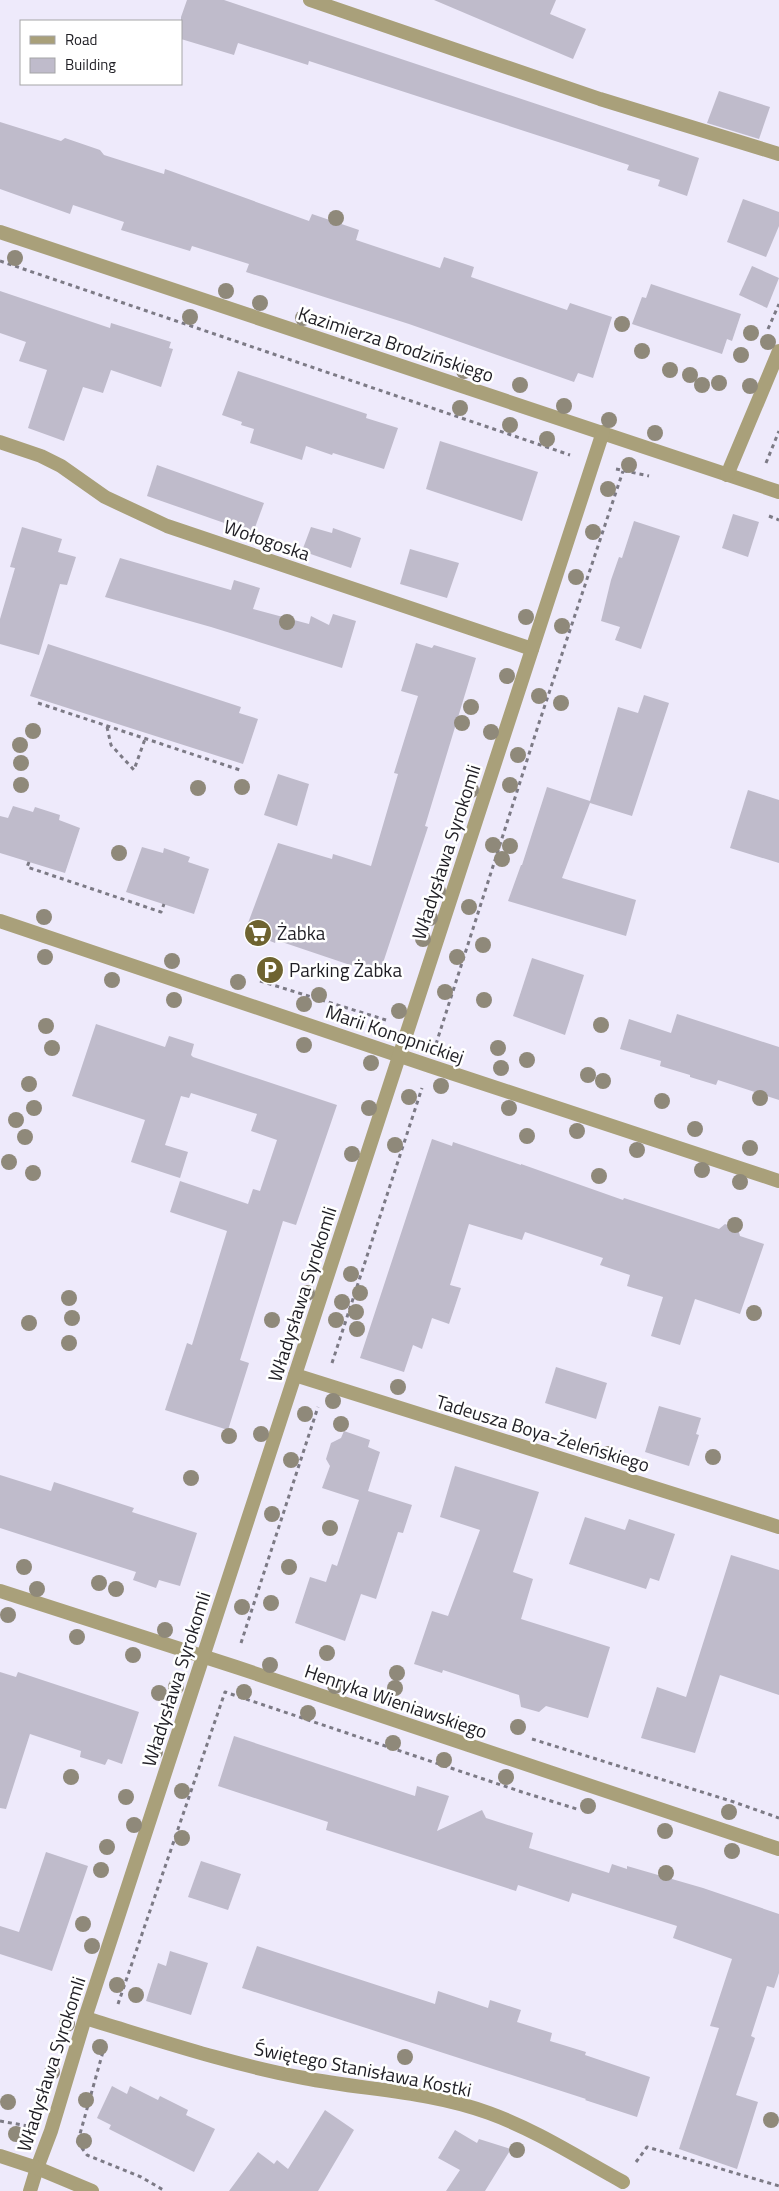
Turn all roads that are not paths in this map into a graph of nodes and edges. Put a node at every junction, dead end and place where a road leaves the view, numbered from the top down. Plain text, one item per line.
1 (310, 0) edge
2 (779, 154) edge
3 (0, 232) edge
4 (779, 351) edge
5 (603, 432) junction
6 (0, 442) edge
7 (727, 475) junction
8 (779, 492) edge
9 (532, 649) junction
10 (0, 921) edge
11 (399, 1056) junction
12 (779, 1181) edge
13 (295, 1375) junction
14 (779, 1528) edge
15 (0, 1591) edge
16 (203, 1657) junction
17 (779, 1849) edge
18 (85, 2018) junction
19 (0, 2156) edge
20 (37, 2168) junction
21 (623, 2182) road end
22 (30, 2191) edge
23 (92, 2191) edge

1 - 2 street
3 - 5 street, Kazimierza Brodzińskiego
4 - 7 street
5 - 7 street, Kazimierza Brodzińskiego
5 - 9 street, Władysława Syrokomli
6 - 9 street, Wołogoska
7 - 8 street, Kazimierza Brodzińskiego
9 - 11 street, Władysława Syrokomli
10 - 11 street, Marii Konopnickiej
11 - 12 street, Marii Konopnickiej
11 - 13 street, Władysława Syrokomli
13 - 14 street, Tadeusza Boya-Żeleńskiego
13 - 16 street, Władysława Syrokomli
15 - 16 street, Henryka Wieniawskiego
16 - 17 street, Henryka Wieniawskiego
16 - 18 street, Władysława Syrokomli
18 - 20 street, Władysława Syrokomli
18 - 21 street, Świętego Stanisława Kostki
19 - 20 street
20 - 22 street, Władysława Syrokomli
20 - 23 street

